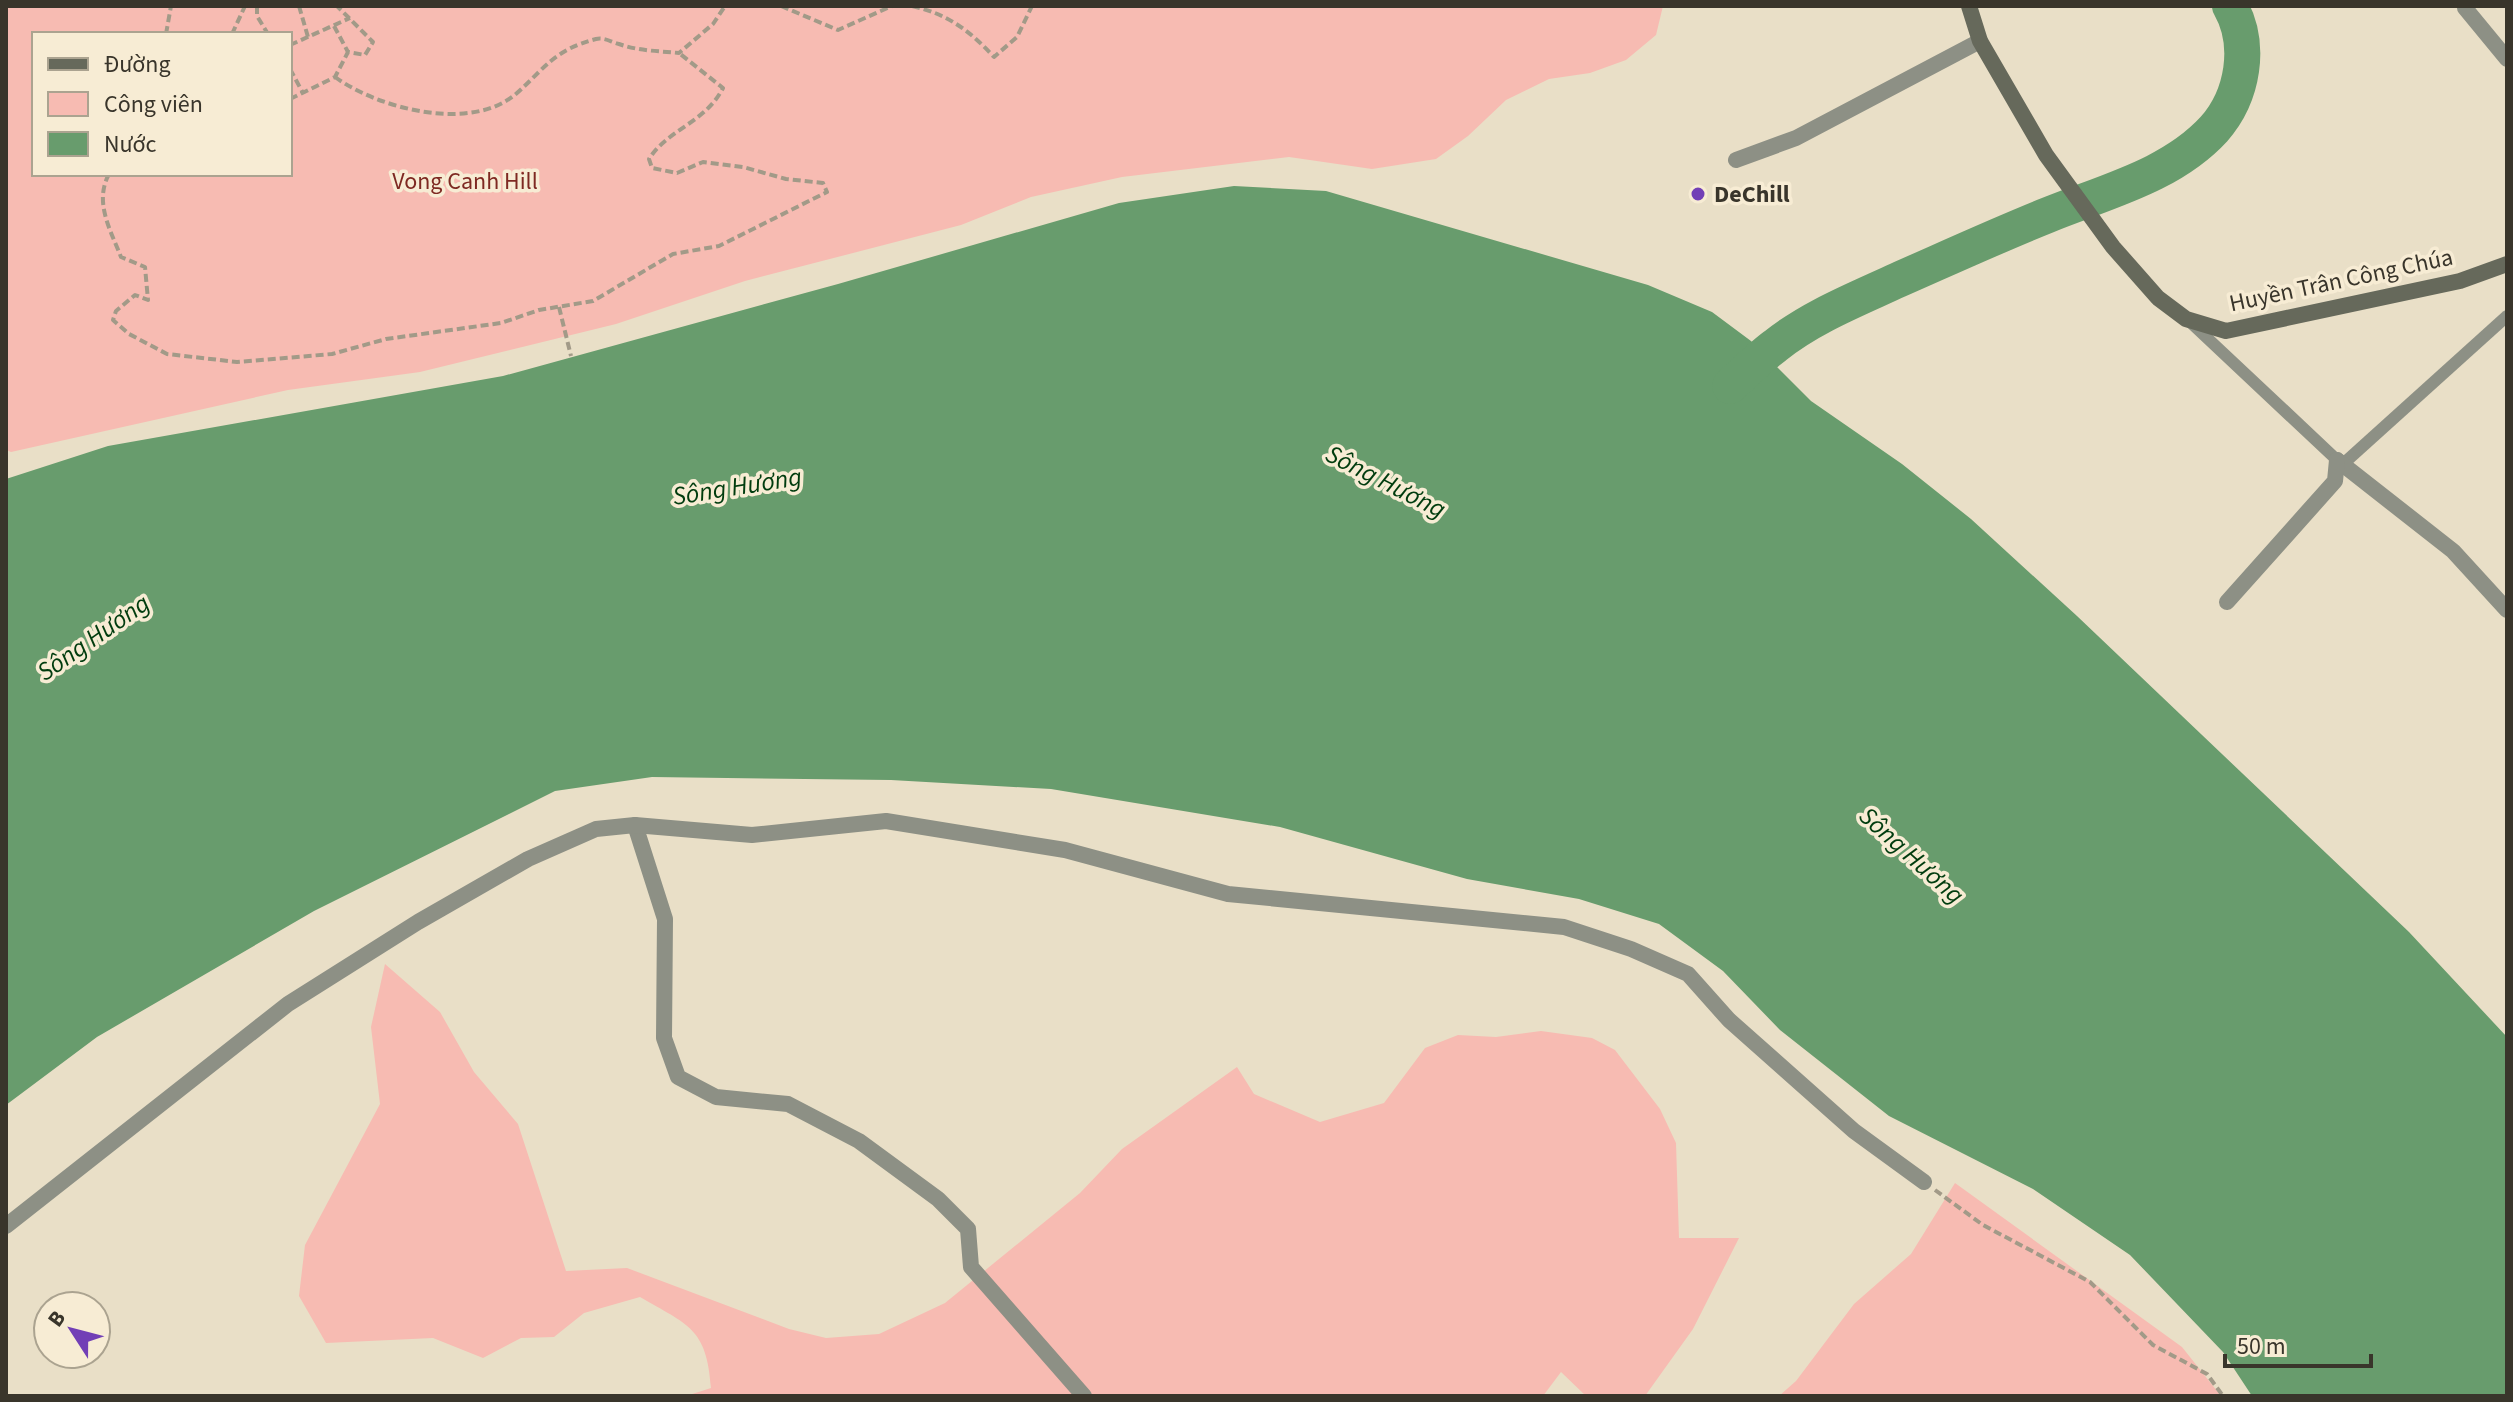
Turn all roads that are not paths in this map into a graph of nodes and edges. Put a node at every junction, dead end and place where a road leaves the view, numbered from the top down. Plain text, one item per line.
1 (1969, 6) edge
2 (2465, 8) edge
3 (1980, 41) junction
4 (2507, 59) edge
5 (1736, 160) dead end
6 (2507, 264) edge
7 (2507, 316) edge
8 (2186, 319) junction
9 (2340, 462) junction
10 (2227, 602) dead end
11 (2507, 610) edge
12 (635, 825) junction
13 (1924, 1182) road end
14 (6, 1226) edge
15 (1084, 1396) edge

1 - 3 street, Huyền Trân Công Chúa
2 - 4 street
3 - 5 street
3 - 8 street, Huyền Trân Công Chúa
6 - 8 street, Huyền Trân Công Chúa
7 - 9 lane
8 - 9 lane
9 - 10 street
9 - 11 street
12 - 13 street
12 - 14 street
12 - 15 street

